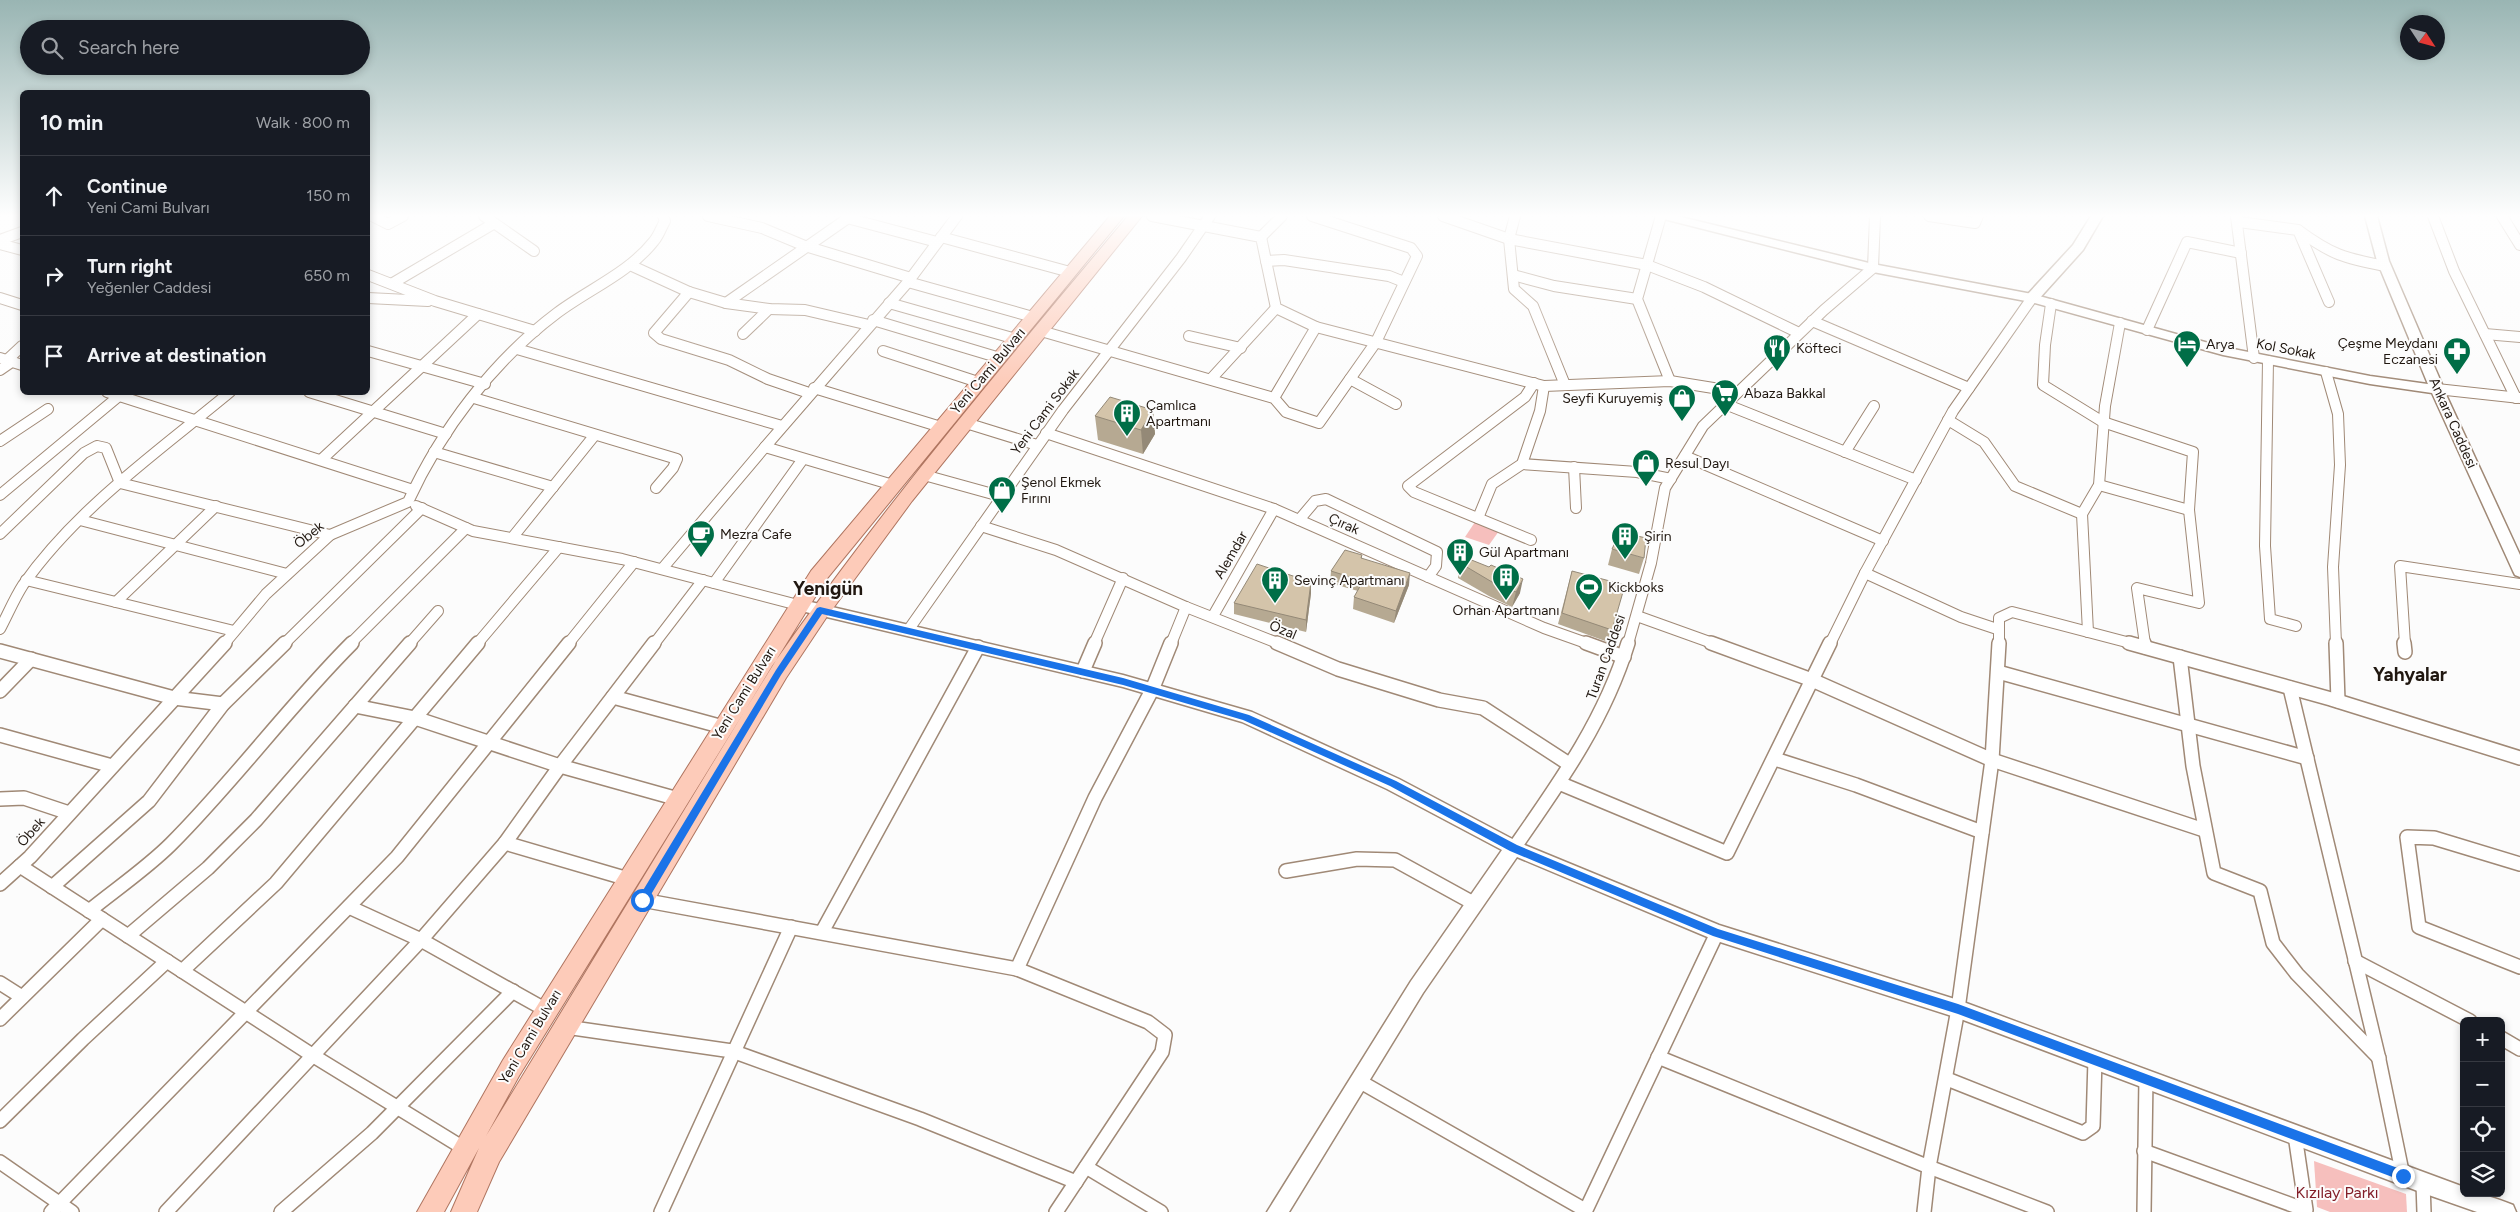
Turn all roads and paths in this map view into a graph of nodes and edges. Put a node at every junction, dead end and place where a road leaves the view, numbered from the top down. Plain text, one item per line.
1 (1070, 272) edge
2 (411, 273) edge
3 (616, 273) edge
4 (648, 273) edge
5 (768, 273) edge
6 (886, 273) edge
7 (914, 273) edge
8 (1084, 273) edge
9 (1171, 273) edge
10 (1269, 273) edge
11 (1365, 273) edge
12 (1409, 273) edge
13 (1645, 273) edge
14 (1667, 273) edge
15 (1868, 273) edge
16 (1897, 273) edge
17 (2055, 273) edge
18 (2172, 273) edge
19 (2243, 273) edge
20 (2316, 273) edge
21 (2388, 273) edge
22 (2455, 273) edge
23 (1513, 275) joint
24 (370, 276) edge
25 (909, 280) junction
26 (1404, 282) junction
27 (393, 283) junction
28 (690, 292) junction
29 (0, 298) edge
30 (370, 298) edge
31 (2032, 298) junction
32 (1637, 299) junction
33 (435, 301) junction
34 (726, 302) junction
35 (2329, 302) dead end
36 (889, 303) junction
37 (20, 304) edge
38 (2051, 304) junction
39 (1276, 308) junction
40 (769, 309) junction
41 (478, 314) junction
42 (871, 322) junction
43 (1812, 322) junction
44 (1037, 324) junction
45 (2120, 324) junction
46 (1316, 326) junction
47 (2147, 330) junction
48 (536, 331) junction
49 (743, 334) dead end
50 (1799, 334) junction
51 (2485, 334) junction
52 (1189, 336) dead end
53 (2520, 337) edge
54 (1016, 339) junction
55 (1376, 342) junction
56 (1241, 348) junction
57 (20, 349) edge
58 (517, 349) junction
59 (1109, 349) junction
60 (883, 351) dead end
61 (370, 352) edge
62 (1000, 358) junction
63 (2254, 358) junction
64 (11, 361) edge
65 (2268, 361) junction
66 (422, 366) junction
67 (0, 370) edge
68 (2326, 372) junction
69 (1211, 379) junction
70 (1350, 379) junction
71 (1670, 381) junction
72 (978, 382) junction
73 (485, 384) junction
74 (1539, 384) junction
75 (1565, 385) junction
76 (1969, 388) junction
77 (2437, 389) junction
78 (811, 390) junction
79 (1738, 392) junction
80 (116, 395) edge
81 (226, 395) edge
82 (319, 395) edge
83 (119, 396) junction
84 (474, 398) junction
85 (1274, 398) junction
86 (2518, 398) edge
87 (1396, 404) dead end
88 (1725, 404) junction
89 (1874, 406) dead end
90 (48, 409) dead end
91 (371, 411) junction
92 (196, 420) junction
93 (1948, 420) junction
94 (2104, 422) junction
95 (966, 423) junction
96 (782, 426) junction
97 (941, 427) junction
98 (1046, 433) junction
99 (446, 434) junction
100 (594, 436) junction
101 (0, 441) edge
102 (1037, 445) junction
103 (765, 447) junction
104 (434, 452) junction
105 (1845, 452) junction
106 (1685, 456) junction
107 (803, 459) junction
108 (321, 460) junction
109 (1522, 464) junction
110 (1574, 468) junction
111 (924, 475) junction
112 (1671, 479) junction
113 (1916, 480) junction
114 (120, 483) junction
115 (892, 485) junction
116 (2099, 485) junction
117 (553, 487) junction
118 (656, 488) dead end
119 (413, 490) junction
120 (0, 495) edge
121 (1000, 496) junction
122 (408, 502) junction
123 (216, 506) junction
124 (422, 508) junction
125 (1576, 508) dead end
126 (1274, 509) junction
127 (2189, 510) junction
128 (2082, 514) junction
129 (1478, 518) junction
130 (80, 520) junction
131 (1299, 520) junction
132 (981, 526) junction
133 (466, 528) junction
134 (0, 534) edge
135 (330, 535) junction
136 (512, 538) junction
137 (1531, 540) dead end
138 (1882, 540) junction
139 (174, 544) junction
140 (559, 547) junction
141 (634, 562) junction
142 (662, 569) junction
143 (2520, 571) edge
144 (1865, 573) junction
145 (287, 574) junction
146 (1428, 577) junction
147 (1123, 578) junction
148 (26, 580) junction
149 (708, 581) junction
150 (2520, 584) edge
151 (116, 602) junction
152 (798, 605) junction
153 (1186, 607) junction
154 (820, 610) junction
155 (438, 611) dead end
156 (1213, 616) junction
157 (1638, 616) junction
158 (2296, 626) dead end
159 (0, 629) edge
160 (909, 629) junction
161 (1997, 629) junction
162 (234, 632) junction
163 (2088, 632) junction
164 (978, 647) junction
165 (2144, 647) junction
166 (0, 651) edge
167 (2404, 652) dead end
168 (1624, 657) junction
169 (2180, 657) junction
170 (31, 659) junction
171 (1083, 672) junction
172 (1998, 672) junction
173 (1812, 680) junction
174 (2290, 688) junction
175 (1152, 690) junction
176 (0, 691) edge
177 (613, 697) junction
178 (174, 698) junction
179 (2338, 701) junction
180 (223, 704) junction
181 (355, 706) junction
182 (415, 718) junction
183 (2187, 724) junction
184 (723, 727) junction
185 (0, 735) edge
186 (490, 742) junction
187 (2307, 758) junction
188 (2520, 758) edge
189 (1775, 759) junction
190 (1992, 760) junction
191 (1568, 764) junction
192 (112, 766) junction
193 (560, 766) junction
194 (1559, 783) junction
195 (0, 798) edge
196 (678, 799) junction
197 (68, 813) junction
198 (2204, 830) junction
199 (1982, 832) junction
200 (505, 843) junction
201 (1514, 848) junction
202 (2520, 864) edge
203 (20, 866) junction
204 (1286, 871) dead end
205 (628, 879) junction
206 (0, 884) edge
207 (52, 887) junction
208 (642, 900) junction
209 (1475, 904) junction
210 (349, 907) junction
211 (89, 911) junction
212 (102, 919) junction
213 (791, 927) junction
214 (822, 932) junction
215 (1716, 933) junction
216 (128, 936) junction
217 (421, 940) junction
218 (2355, 961) junction
219 (167, 962) junction
220 (2520, 966) edge
221 (1017, 969) junction
222 (182, 971) junction
223 (0, 983) edge
224 (512, 991) junction
225 (22, 997) junction
226 (1958, 1009) junction
227 (546, 1010) junction
228 (246, 1013) junction
229 (2462, 1017) edge
230 (0, 1019) edge
231 (566, 1027) junction
232 (2505, 1040) edge
233 (2520, 1048) edge
234 (732, 1051) junction
235 (312, 1055) junction
236 (1658, 1057) junction
237 (2379, 1058) junction
238 (2095, 1060) junction
239 (2146, 1078) junction
240 (1947, 1079) junction
241 (1359, 1081) junction
242 (398, 1108) junction
243 (0, 1121) edge
244 (2295, 1135) junction
245 (465, 1149) junction
246 (2144, 1150) junction
247 (0, 1162) edge
248 (1086, 1167) junction
249 (1929, 1167) junction
250 (2403, 1176) junction
251 (1076, 1182) junction
252 (2422, 1183) junction
253 (61, 1209) edge
254 (1585, 1211) edge
255 (2308, 1211) edge
256 (166, 1212) edge
257 (281, 1212) edge
258 (430, 1212) edge
259 (464, 1212) edge
260 (660, 1212) edge
261 (1056, 1212) edge
262 (1161, 1212) edge
263 (1277, 1212) edge
264 (1924, 1212) edge
265 (2047, 1212) edge
266 (2144, 1212) edge
267 (2424, 1212) edge
268 (2506, 1212) edge

1 - 44 main road, Yeni Cami Bulvarı
2 - 27 street
3 - 48 street
4 - 28 street
5 - 34 street
6 - 25 street
7 - 25 street
8 - 44 main road, Yeni Cami Bulvarı
9 - 59 street, Yeni Cami Sokak
10 - 39 street
11 - 26 street
12 - 26 street
13 - 32 street
14 - 50 street
15 - 43 street, Turan Caddesi
16 - 31 street, Kol Sokak
17 - 31 main road
18 - 47 street
19 - 63 street
20 - 35 street
21 - 77 main road, Ankara Caddesi
22 - 51 street
23 - 32 street
23 - 75 street
24 - 27 street
25 - 36 street
25 - 44 street
26 - 55 street
27 - 33 street
28 - 34 street
28 - 78 street
29 - 37 street
30 - 33 street
31 - 38 street, Kol Sokak
31 - 76 street
32 - 71 street
33 - 41 street
34 - 40 street
36 - 42 street
36 - 54 street
38 - 45 street, Kol Sokak
38 - 94 street
39 - 46 street
39 - 56 street
40 - 42 street
40 - 49 street
41 - 48 street
41 - 66 street
42 - 62 street
42 - 78 street
43 - 50 street, Turan Caddesi
43 - 76 street
44 - 54 main road, Yeni Cami Bulvarı
44 - 59 street
44 - 95 main road, Yeni Cami Bulvarı
45 - 47 street, Kol Sokak
45 - 94 street
46 - 55 street
46 - 85 street
47 - 63 street, Kol Sokak
48 - 58 street
50 - 79 street, Turan Caddesi
51 - 53 street
51 - 86 street
52 - 56 street
54 - 62 main road, Yeni Cami Bulvarı
55 - 70 street
55 - 74 street
56 - 69 street
57 - 64 street
58 - 73 street
58 - 96 street
59 - 69 street
59 - 98 street, Yeni Cami Sokak
60 - 72 street
61 - 66 street
62 - 72 main road, Yeni Cami Bulvarı
63 - 65 street, Kol Sokak
64 - 67 street
65 - 68 street, Kol Sokak
65 - 158 street
66 - 73 street
66 - 91 street
68 - 77 street, Kol Sokak
68 - 179 street
69 - 85 street
70 - 85 street
70 - 87 street
71 - 75 street
71 - 79 street
72 - 97 main road, Yeni Cami Bulvarı
73 - 84 street
74 - 75 street
74 - 109 street
74 - 129 street
76 - 93 street
77 - 86 street
77 - 143 street, Ankara Caddesi
78 - 96 street
78 - 97 street
79 - 88 street, Turan Caddesi
80 - 83 street
81 - 92 street
82 - 91 street
83 - 92 street
83 - 120 street
84 - 99 street
84 - 100 street
88 - 105 street
88 - 106 street, Turan Caddesi
89 - 105 street
90 - 101 street
91 - 99 street
91 - 108 street
92 - 108 street
92 - 114 street
93 - 113 street
93 - 128 street
94 - 116 street
94 - 127 street
95 - 102 street
95 - 111 main road, Yeni Cami Bulvarı
96 - 103 street
97 - 115 main road, Yeni Cami Bulvarı
98 - 102 street, Yeni Cami Sokak
98 - 126 street, Çırak
99 - 104 street
100 - 117 street
100 - 118 street
102 - 121 street, Yeni Cami Sokak
103 - 107 street
103 - 142 street
104 - 117 street
104 - 119 street
105 - 113 street
106 - 112 street, Turan Caddesi
106 - 138 street
107 - 115 street
107 - 149 street
108 - 119 street
109 - 110 street
109 - 129 street
110 - 112 street
110 - 125 street
111 - 121 street
111 - 154 main road, Yeni Cami Bulvarı
112 - 157 street, Turan Caddesi
113 - 138 street
114 - 123 street
114 - 130 street
114 - 134 street
115 - 152 main road, Yeni Cami Bulvarı
116 - 127 street
116 - 128 street
117 - 136 street
119 - 122 street
121 - 132 street, Yeni Cami Sokak
122 - 124 street
122 - 135 street, Öbek
123 - 135 street
123 - 139 street
124 - 133 street
124 - 180 street
126 - 131 street, Çırak
126 - 156 street, Alemdar
127 - 165 street
128 - 163 street
129 - 137 street
130 - 139 street
130 - 148 street
131 - 146 street, Çırak
131 - 146 street
132 - 147 street, Özal
132 - 160 street, Yeni Cami Sokak
133 - 136 street
133 - 211 street
135 - 145 street, Öbek
136 - 140 street
138 - 144 street
139 - 145 street
139 - 151 street
140 - 141 street
140 - 182 street
141 - 142 street
141 - 186 street
142 - 149 street
144 - 161 street
144 - 173 street
145 - 162 street, Öbek
146 - 168 street, Çırak
147 - 153 street, Özal
147 - 171 street
148 - 151 street
148 - 159 street
149 - 152 street
149 - 177 street
150 - 167 street
151 - 162 street
152 - 154 street
152 - 184 main road, Yeni Cami Bulvarı
153 - 156 street, Özal
153 - 175 street
154 - 160 street
154 - 208 main road, Yeni Cami Bulvarı
155 - 181 street
156 - 191 street, Özal
157 - 168 street, Turan Caddesi
157 - 173 street
160 - 164 street
161 - 163 street
161 - 172 street
162 - 178 street, Öbek
163 - 165 street
164 - 171 street
164 - 214 street
165 - 169 street
166 - 170 street
168 - 191 street, Turan Caddesi
169 - 174 street
169 - 183 street
170 - 176 street
170 - 178 street
171 - 175 street
172 - 183 street
172 - 190 street
173 - 189 street
173 - 190 street
174 - 179 street
174 - 187 street
175 - 201 street
175 - 221 street
177 - 184 street
177 - 193 street
178 - 180 street
178 - 192 street, Öbek
179 - 188 street
180 - 207 street
181 - 182 street
181 - 216 street
182 - 186 street
182 - 222 street
183 - 187 street
183 - 198 street
184 - 196 main road, Yeni Cami Bulvarı
185 - 192 street
186 - 193 street
186 - 210 street
187 - 218 street
189 - 194 street
189 - 199 street
190 - 198 street
190 - 199 street
191 - 194 street, Turan Caddesi
192 - 197 street, Öbek
193 - 196 street
193 - 200 street
194 - 201 street, Turan Caddesi
195 - 197 street
196 - 205 main road, Yeni Cami Bulvarı
197 - 203 street, Öbek
198 - 237 street
199 - 226 street
200 - 205 street
200 - 217 street
201 - 209 street
201 - 215 street
202 - 220 street
203 - 206 street, Öbek
203 - 207 street
204 - 209 street
205 - 227 main road, Yeni Cami Bulvarı
207 - 211 street
208 - 213 street
208 - 231 main road, Yeni Cami Bulvarı
209 - 241 street
210 - 217 street
210 - 228 street
211 - 212 street
212 - 216 street
212 - 225 street
213 - 214 street
213 - 234 street
214 - 221 street
215 - 226 street
215 - 236 street
216 - 219 street
217 - 224 street
217 - 235 street
218 - 229 street
218 - 237 street
219 - 222 street
219 - 243 street
221 - 248 street
222 - 228 street
223 - 225 street
224 - 227 street
224 - 242 street
225 - 230 street
226 - 238 street
226 - 240 street
227 - 245 main road, Yeni Cami Bulvarı
228 - 235 street
228 - 253 street
231 - 234 street
231 - 259 main road, Yeni Cami Bulvarı
232 - 233 street
234 - 251 street
234 - 260 street
235 - 242 street
235 - 256 street
236 - 249 street
236 - 254 street
237 - 250 street
238 - 239 street
238 - 240 street
239 - 244 street
239 - 246 street
240 - 249 street
241 - 254 street
241 - 263 street
242 - 245 street
242 - 257 street
244 - 250 street
244 - 255 street
245 - 258 main road, Yeni Cami Bulvarı
246 - 255 street
246 - 266 street
247 - 253 street
248 - 251 street
248 - 262 street
249 - 264 street
249 - 265 street
250 - 252 street
251 - 261 street
252 - 267 street
252 - 268 street

